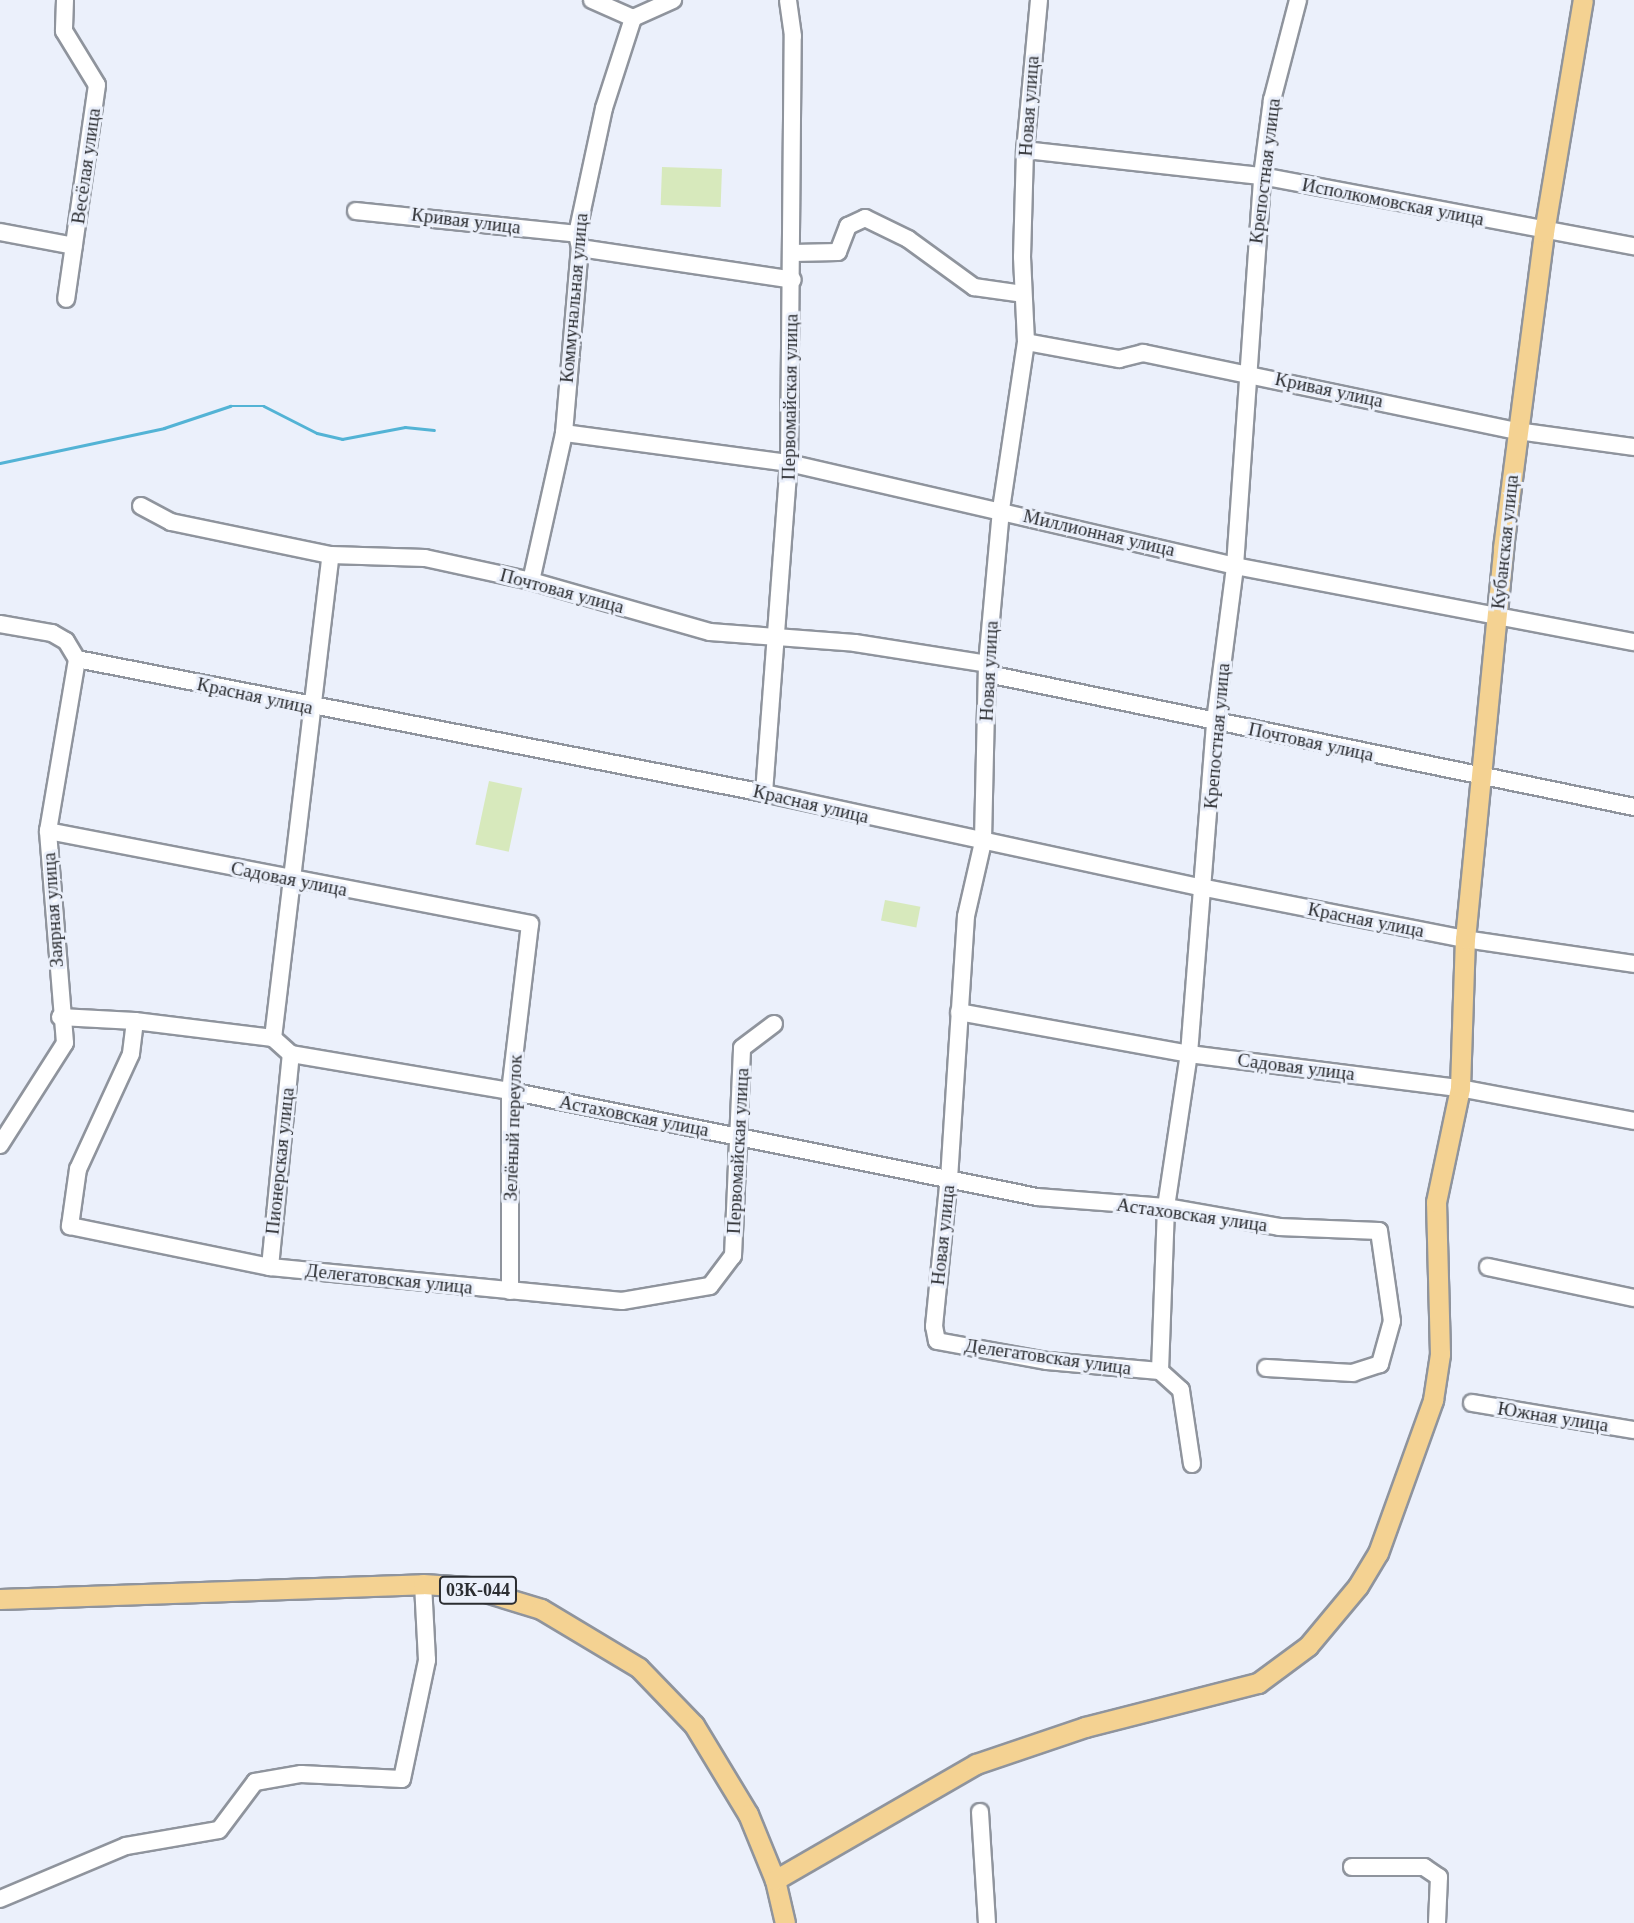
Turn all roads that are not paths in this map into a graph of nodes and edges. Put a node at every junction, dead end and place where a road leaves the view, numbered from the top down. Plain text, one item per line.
1 (65, 0) edge
2 (592, 0) edge
3 (673, 0) edge
4 (788, 0) edge
5 (1039, 0) edge
6 (1298, 0) edge
7 (1583, 0) edge
8 (633, 18) junction
9 (1025, 150) junction
10 (1262, 176) junction
11 (356, 211) dead end
12 (0, 232) edge
13 (1544, 232) junction
14 (578, 241) junction
15 (74, 246) junction
16 (1634, 246) edge
17 (793, 253) junction
18 (793, 280) junction
19 (1023, 294) junction
20 (66, 299) dead end
21 (1026, 342) junction
22 (1246, 372) junction
23 (1517, 431) junction
24 (564, 433) junction
25 (1634, 447) edge
26 (789, 463) junction
27 (141, 506) dead end
28 (1001, 510) junction
29 (331, 555) junction
30 (1235, 566) junction
31 (531, 581) junction
32 (1496, 618) junction
33 (0, 624) edge
34 (779, 639) junction
35 (1634, 642) edge
36 (76, 659) junction
37 (987, 669) junction
38 (312, 707) junction
39 (1215, 721) junction
40 (1483, 778) junction
41 (764, 793) junction
42 (1634, 807) edge
43 (48, 831) junction
44 (983, 842) junction
45 (292, 880) junction
46 (1205, 888) junction
47 (530, 924) joint
48 (1465, 939) junction
49 (1634, 964) edge
50 (959, 1012) junction
51 (60, 1017) junction
52 (135, 1021) junction
53 (774, 1024) dead end
54 (273, 1038) junction
55 (291, 1054) junction
56 (1189, 1054) junction
57 (1460, 1088) junction
58 (510, 1091) junction
59 (1634, 1121) edge
60 (741, 1137) junction
61 (0, 1145) edge
62 (950, 1176) junction
63 (1166, 1208) junction
64 (270, 1267) junction
65 (1488, 1267) dead end
66 (710, 1286) joint
67 (510, 1291) junction
68 (1634, 1298) edge
69 (937, 1341) joint
70 (1266, 1368) dead end
71 (1160, 1371) junction
72 (1472, 1403) dead end
73 (1634, 1430) edge
74 (1192, 1464) dead end
75 (423, 1584) junction
76 (0, 1599) edge
77 (980, 1812) dead end
78 (1352, 1867) dead end
79 (775, 1880) junction
80 (0, 1899) edge
81 (785, 1923) edge
82 (987, 1923) edge
83 (1437, 1923) edge

1 - 15 street, Весёлая улица
2 - 8 street
3 - 8 street
4 - 17 street, Первомайская улица
5 - 9 street, Новая улица
6 - 10 street, Крепостная улица
7 - 13 main road, Кубанская улица
8 - 14 street, Коммунальная улица
9 - 10 street, Исполкомовская улица
9 - 19 street, Новая улица
10 - 13 street, Исполкомовская улица
10 - 22 street, Крепостная улица
11 - 14 street, Кривая улица
12 - 15 street
13 - 16 street, Исполкомовская улица
13 - 23 main road, Кубанская улица
14 - 18 street, Кривая улица
14 - 24 street, Коммунальная улица
15 - 20 street, Весёлая улица
17 - 18 street, Первомайская улица
17 - 19 street
18 - 26 street, Первомайская улица
19 - 21 street, Новая улица
21 - 22 street, Кривая улица
21 - 28 street, Новая улица
22 - 23 street, Кривая улица
22 - 30 street, Крепостная улица
23 - 25 street, Кривая улица
23 - 32 main road, Кубанская улица
24 - 26 street, Миллионная улица
24 - 31 street, Коммунальная улица
26 - 28 street, Миллионная улица
26 - 34 street, Первомайская улица
27 - 29 street, Почтовая улица
28 - 30 street, Миллионная улица
28 - 37 street, Новая улица
29 - 31 street, Почтовая улица
29 - 38 street
30 - 32 street, Миллионная улица
30 - 39 street, Крепостная улица
31 - 34 street, Почтовая улица
32 - 35 street, Миллионная улица
32 - 40 main road, Кубанская улица
33 - 36 street
34 - 37 street, Почтовая улица
34 - 41 street, Первомайская улица
36 - 38 street, Красная улица
36 - 43 street, Заярная улица
37 - 39 street, Почтовая улица
37 - 44 street, Новая улица
38 - 41 street, Красная улица
38 - 45 street
39 - 40 street, Почтовая улица
39 - 46 street, Крепостная улица
40 - 42 street, Почтовая улица
40 - 48 main road, Кубанская улица
41 - 44 street, Красная улица
43 - 45 street, Садовая улица
43 - 51 street, Заярная улица
44 - 46 street, Красная улица
44 - 50 street, Новая улица
45 - 47 street, Садовая улица
45 - 54 street
46 - 48 street, Красная улица
46 - 56 street, Крепостная улица
47 - 58 street, Зелёный переулок
48 - 49 street, Красная улица
48 - 57 main road, Кубанская улица
50 - 56 street, Садовая улица
50 - 62 street, Новая улица
51 - 52 street
51 - 61 street, Заярная улица
52 - 54 street
52 - 64 street, Делегатовская улица
53 - 60 street, Первомайская улица
54 - 55 street
55 - 58 street, Астаховская улица
55 - 64 street, Пионерская улица
56 - 57 street, Садовая улица
56 - 63 street, Крепостная улица
57 - 59 street, Садовая улица
57 - 79 main road, Кубанская улица
58 - 60 street, Астаховская улица
58 - 67 street, Зелёный переулок
60 - 62 street, Астаховская улица
60 - 66 street, Первомайская улица
62 - 63 street, Астаховская улица
62 - 69 street, Новая улица
63 - 70 street, Астаховская улица
63 - 71 street, Крепостная улица
64 - 67 street, Делегатовская улица
65 - 68 street
66 - 67 street, Делегатовская улица
69 - 71 street, Делегатовская улица
71 - 74 street
72 - 73 street, Южная улица
75 - 76 main road, 03К-044
75 - 79 main road, 03К-044
75 - 80 street
77 - 82 street
78 - 83 street
79 - 81 main road, 03К-044

